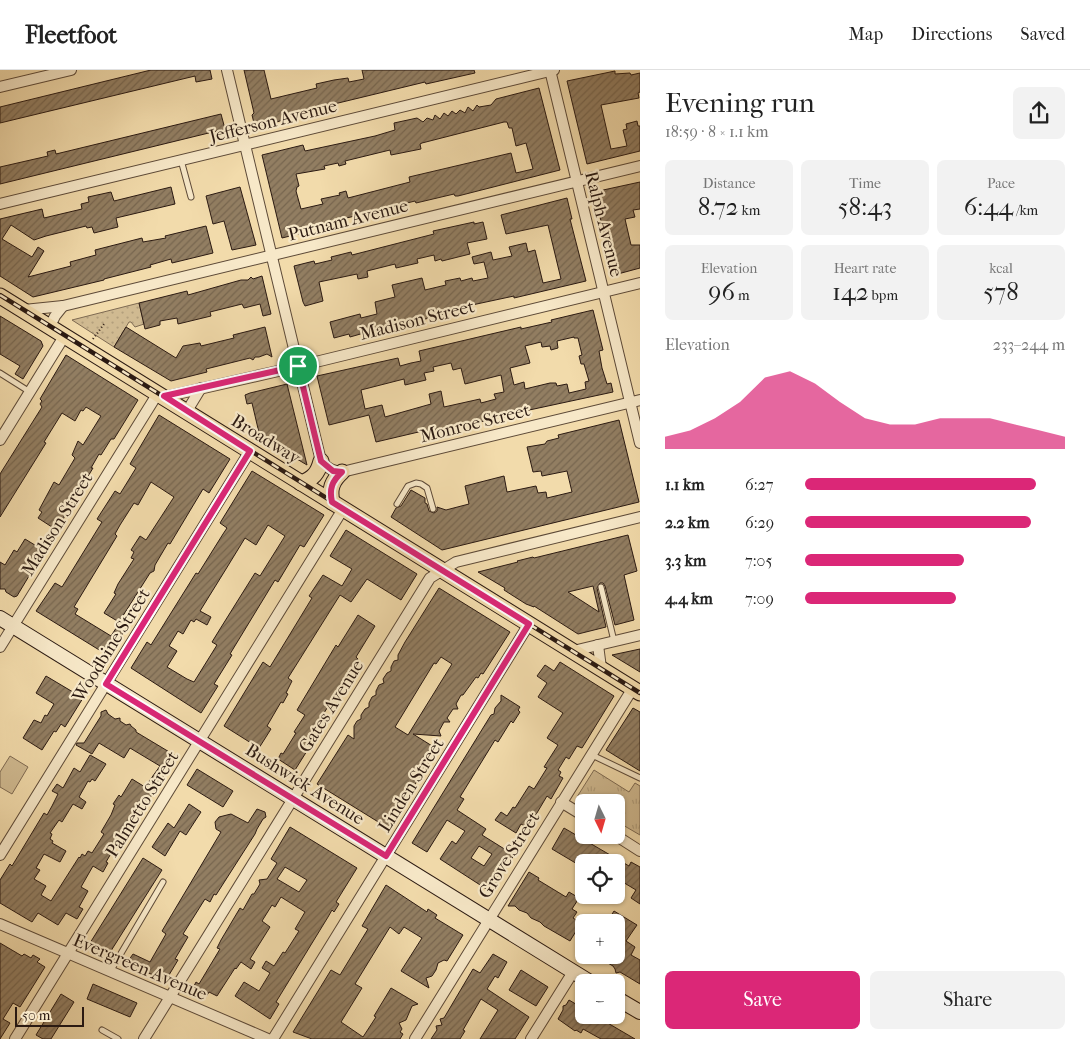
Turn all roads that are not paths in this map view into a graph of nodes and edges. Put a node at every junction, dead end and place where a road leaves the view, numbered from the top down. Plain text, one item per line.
1 (72, 70) edge
2 (227, 70) edge
3 (551, 70) edge
4 (0, 87) edge
5 (245, 145) junction
6 (181, 160) junction
7 (640, 166) edge
8 (577, 182) junction
9 (191, 197) dead end
10 (0, 204) edge
11 (272, 256) junction
12 (640, 283) edge
13 (604, 292) junction
14 (0, 296) edge
15 (63, 306) junction
16 (24, 310) junction
17 (50, 326) junction
18 (65, 335) junction
19 (298, 366) junction
20 (0, 373) edge
21 (201, 388) junction
22 (30, 392) junction
23 (161, 395) junction
24 (635, 401) edge
25 (187, 411) junction
26 (0, 440) edge
27 (640, 443) edge
28 (250, 451) junction
29 (321, 461) junction
30 (342, 472) junction
31 (301, 483) junction
32 (397, 504) dead end
33 (338, 505) junction
34 (433, 509) dead end
35 (640, 517) edge
36 (442, 570) junction
37 (601, 587) dead end
38 (0, 618) edge
39 (529, 624) junction
40 (13, 626) junction
41 (640, 635) edge
42 (614, 641) junction
43 (598, 645) junction
44 (0, 647) edge
45 (573, 651) junction
46 (601, 668) junction
47 (106, 684) junction
48 (636, 690) edge
49 (200, 741) junction
50 (591, 755) junction
51 (640, 778) edge
52 (292, 799) junction
53 (562, 802) junction
54 (575, 810) edge
55 (625, 841) edge
56 (640, 851) edge
57 (0, 855) edge
58 (386, 856) junction
59 (163, 882) dead end
60 (487, 920) junction
61 (0, 924) edge
62 (67, 954) junction
63 (110, 972) junction
64 (573, 972) junction
65 (576, 974) edge
66 (170, 998) junction
67 (625, 1003) edge
68 (640, 1012) edge
69 (102, 1030) dead end
70 (15, 1039) edge
71 (118, 1039) edge
72 (144, 1039) edge
73 (268, 1039) edge
74 (273, 1039) edge
75 (415, 1039) edge
76 (531, 1039) edge

1 - 4 street
2 - 5 street
3 - 5 street, Jefferson Avenue
3 - 8 street, Ralph Avenue
5 - 6 street, Jefferson Avenue
5 - 11 street
6 - 9 lane
6 - 10 street, Jefferson Avenue
7 - 8 street, Putnam Avenue
8 - 11 street, Putnam Avenue
8 - 13 street, Ralph Avenue
11 - 15 street, Putnam Avenue
11 - 19 street
12 - 13 street, Madison Street
13 - 19 street, Madison Street
13 - 24 street, Ralph Avenue
14 - 16 main road, Broadway
15 - 16 street, Putnam Avenue
15 - 17 street
16 - 17 main road, Broadway
17 - 18 main road, Broadway
18 - 22 street
18 - 23 main road, Broadway
19 - 21 street, Madison Street
19 - 29 street
20 - 22 lane
21 - 23 street, Madison Street
21 - 25 street
22 - 26 street
23 - 25 main road, Broadway
23 - 40 street, Madison Street
24 - 27 street, Ralph Avenue
24 - 30 street, Monroe Street
25 - 28 main road, Broadway
28 - 31 main road, Broadway
28 - 47 street, Woodbine Street
29 - 30 street
29 - 31 main road
30 - 33 main road
31 - 33 main road, Broadway
32 - 34 lane
33 - 36 main road, Broadway
33 - 49 street, Palmetto Street
35 - 36 street, Gates Avenue
36 - 39 main road, Broadway
36 - 52 street, Gates Avenue
37 - 42 lane
38 - 40 main road, Bushwick Avenue
39 - 45 main road, Broadway
39 - 58 street, Linden Street
40 - 44 street, Madison Street
40 - 47 main road, Bushwick Avenue
41 - 42 street
42 - 43 street
43 - 45 street
43 - 46 street
45 - 46 main road, Broadway
46 - 48 main road, Broadway
47 - 49 main road, Bushwick Avenue
47 - 57 street, Woodbine Street
48 - 50 street, Grove Street
49 - 52 main road, Bushwick Avenue
49 - 62 street, Palmetto Street
50 - 51 lane
50 - 53 street, Grove Street
52 - 58 main road, Bushwick Avenue
52 - 66 street, Gates Avenue
53 - 54 street
53 - 60 street, Grove Street
55 - 56 street
58 - 60 main road, Bushwick Avenue
58 - 74 street, Linden Street
59 - 63 lane
60 - 64 main road, Bushwick Avenue
60 - 75 street, Grove Street
61 - 62 street, Evergreen Avenue
62 - 63 street, Evergreen Avenue
62 - 70 street, Palmetto Street
63 - 66 street, Evergreen Avenue
64 - 65 main road, Bushwick Avenue
64 - 76 street
66 - 72 street, Gates Avenue
66 - 73 street, Evergreen Avenue
67 - 68 main road
69 - 71 lane

